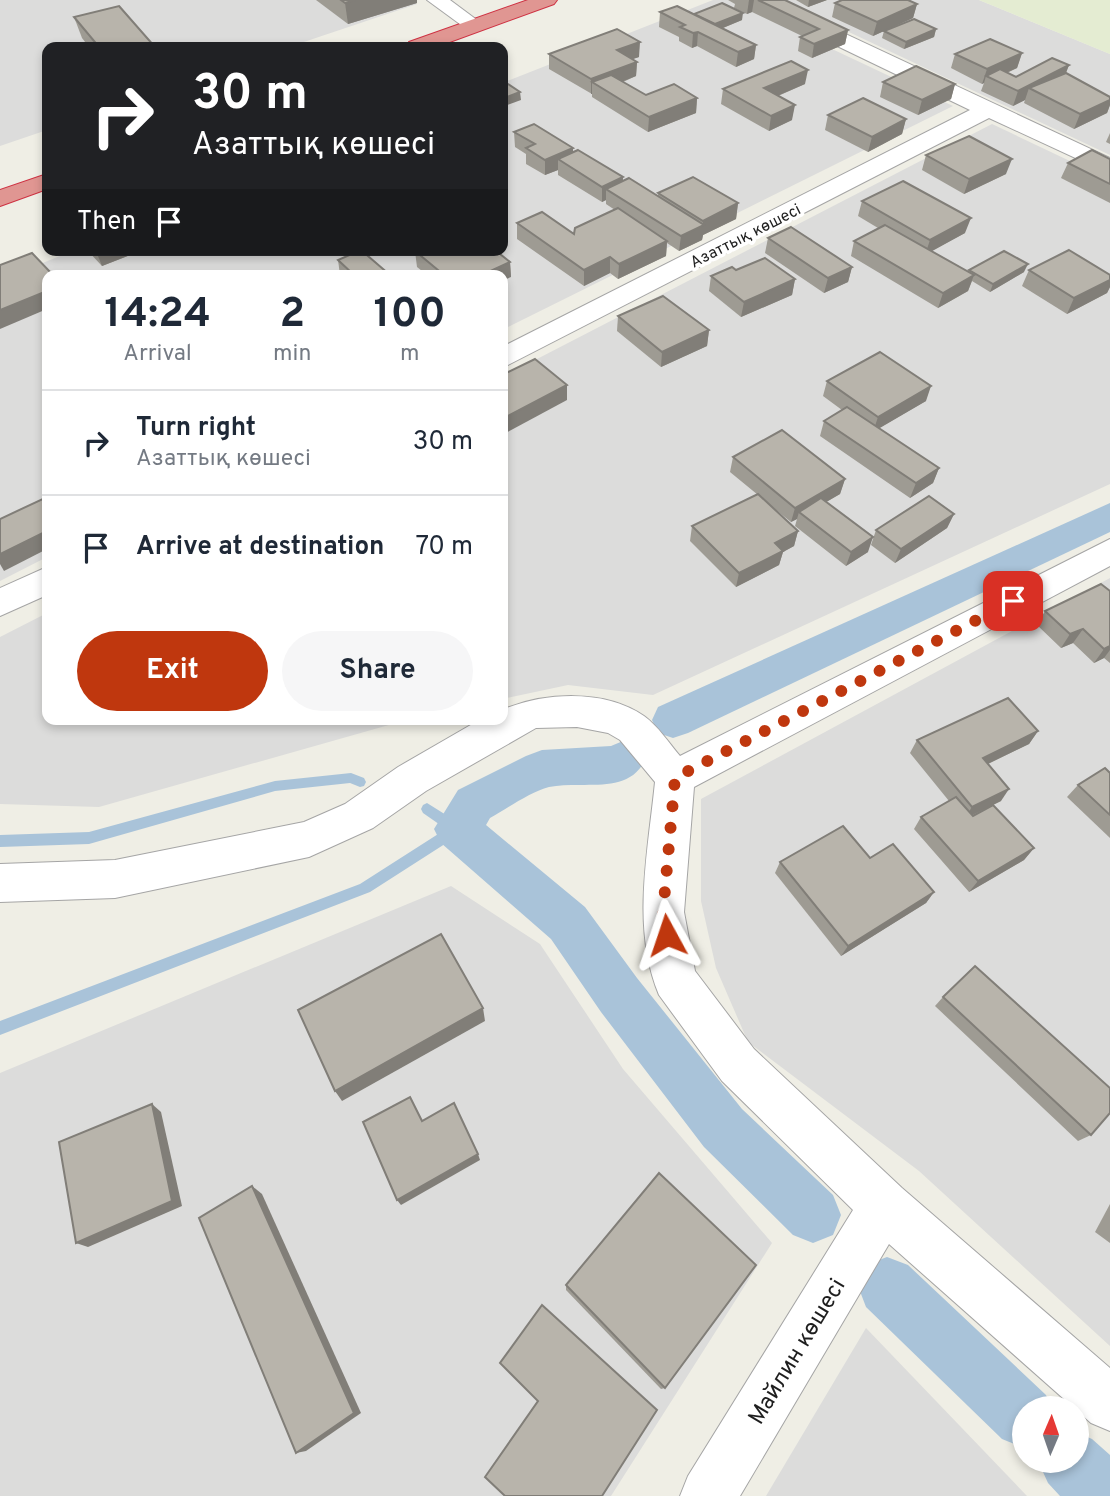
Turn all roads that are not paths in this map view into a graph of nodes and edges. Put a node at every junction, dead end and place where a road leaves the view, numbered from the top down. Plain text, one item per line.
1 (438, 0) edge
2 (547, 0) edge
3 (757, 0) edge
4 (475, 26) junction
5 (430, 42) edge
6 (987, 110) junction
7 (1110, 167) edge
8 (42, 183) edge
9 (0, 198) edge
10 (508, 356) edge
11 (1110, 551) edge
12 (42, 582) edge
13 (0, 603) edge
14 (508, 724) edge
15 (506, 725) edge
16 (675, 778) junction
17 (0, 883) edge
18 (884, 1206) junction
19 (1110, 1404) edge
20 (708, 1496) edge

1 - 4 street
2 - 4 highway
3 - 6 street
4 - 5 highway
6 - 7 street
6 - 10 street, Азаттық көшесі
8 - 9 highway
11 - 16 street
12 - 13 street
14 - 16 street
15 - 17 street
16 - 18 street
18 - 19 street
18 - 20 street, Майлин көшесі

